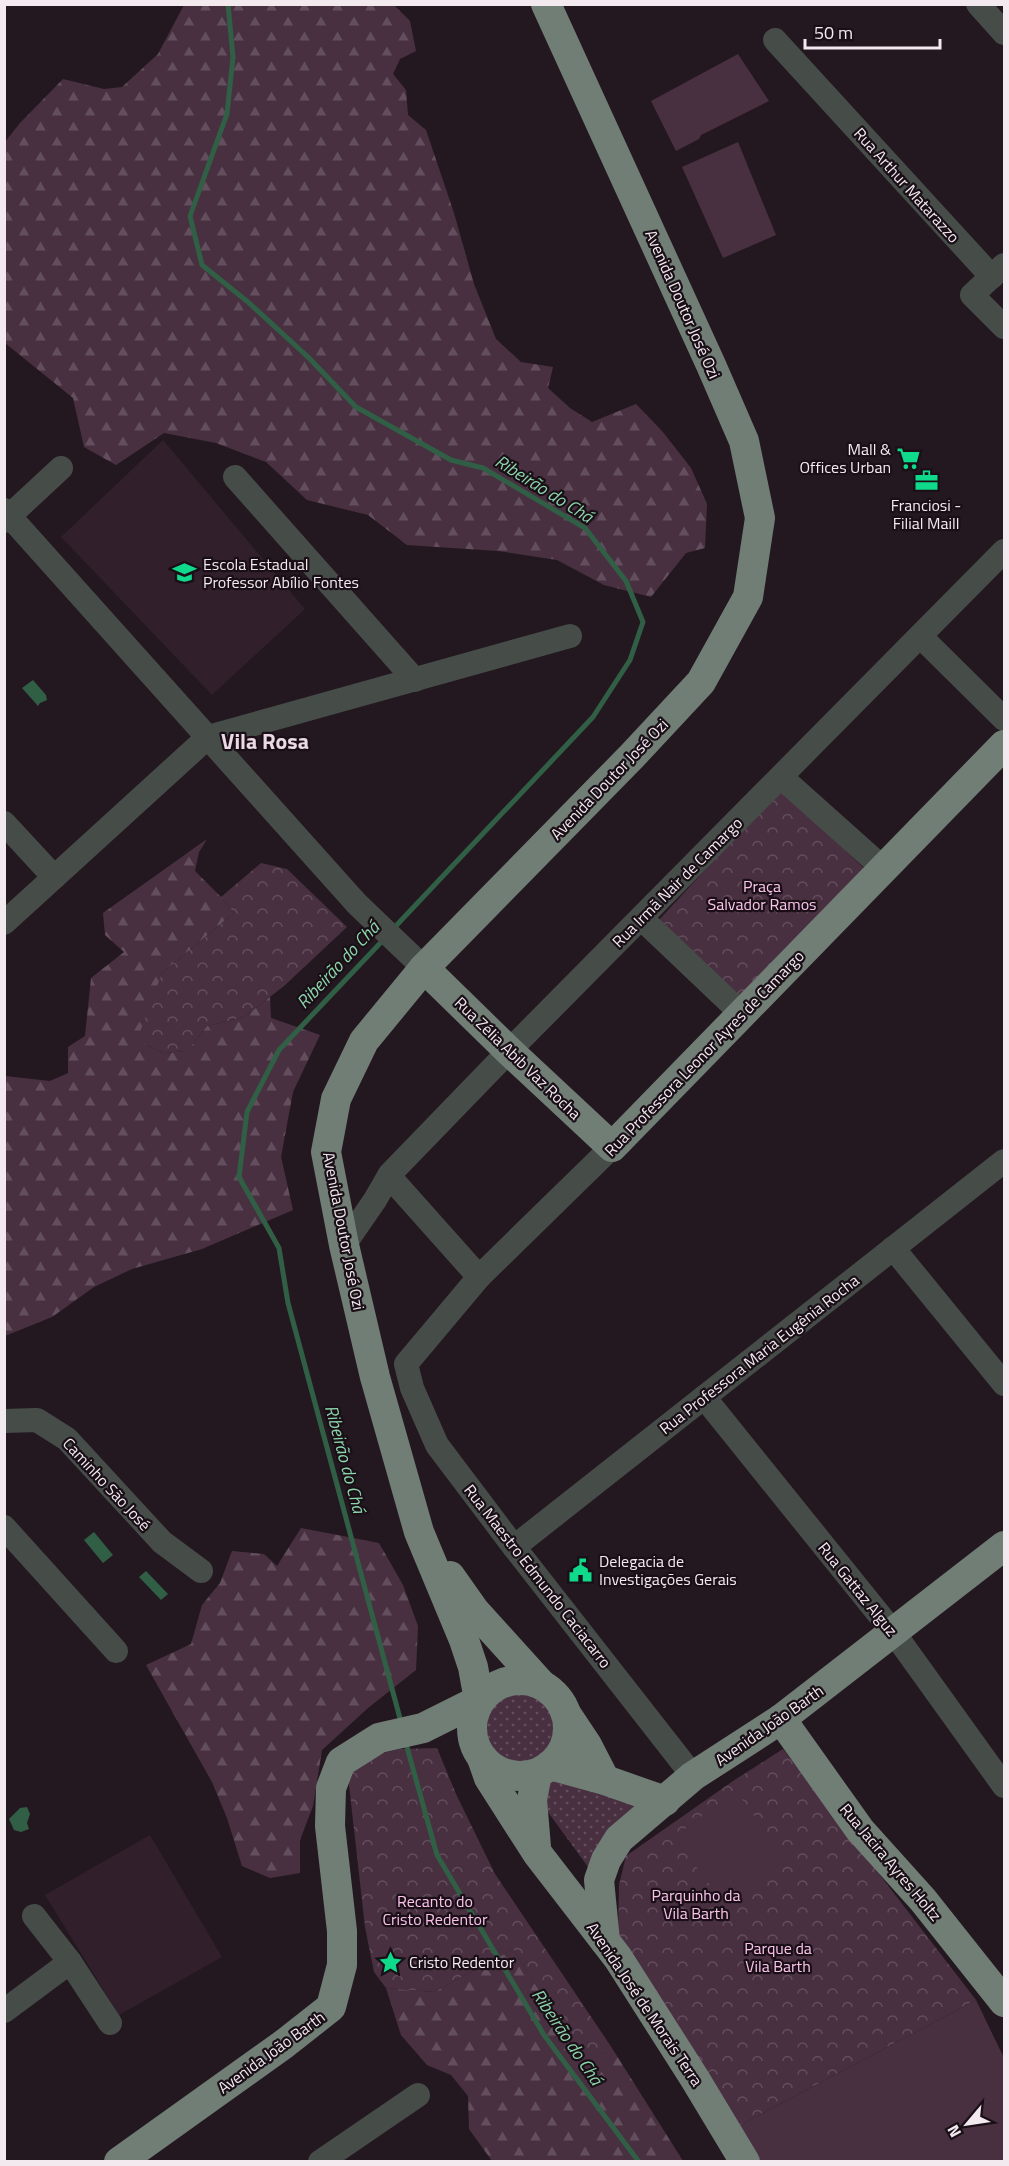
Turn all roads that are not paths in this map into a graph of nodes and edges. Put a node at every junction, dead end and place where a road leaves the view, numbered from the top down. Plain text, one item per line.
1 (546, 4) edge
2 (978, 4) edge
3 (1005, 33) edge
4 (775, 40) dead end
5 (998, 271) edge
6 (1005, 327) edge
7 (61, 468) dead end
8 (235, 477) dead end
9 (6, 515) edge
10 (1005, 551) edge
11 (570, 636) dead end
12 (921, 637) junction
13 (415, 680) junction
14 (1005, 719) edge
15 (208, 737) junction
16 (1005, 745) edge
17 (781, 777) junction
18 (4, 824) edge
19 (884, 869) junction
20 (54, 877) junction
21 (641, 918) junction
22 (4, 922) edge
23 (424, 968) junction
24 (743, 1015) junction
25 (509, 1051) junction
26 (612, 1148) junction
27 (1005, 1161) edge
28 (389, 1176) junction
29 (417, 1208) junction
30 (361, 1221) junction
31 (344, 1245) junction
32 (893, 1248) junction
33 (478, 1276) junction
34 (406, 1364) joint
35 (1005, 1384) edge
36 (704, 1397) junction
37 (4, 1421) edge
38 (4, 1527) edge
39 (419, 1533) junction
40 (1005, 1546) edge
41 (514, 1547) junction
42 (201, 1571) dead end
43 (894, 1633) junction
44 (116, 1651) dead end
45 (541, 1684) junction
46 (479, 1700) junction
47 (565, 1712) junction
48 (782, 1719) junction
49 (423, 1728) junction
50 (478, 1750) junction
51 (544, 1769) junction
52 (693, 1776) junction
53 (605, 1780) junction
54 (1005, 1786) edge
55 (665, 1801) junction
56 (537, 1852) junction
57 (34, 1916) dead end
58 (605, 1941) junction
59 (70, 1962) junction
60 (1005, 2002) edge
61 (4, 2011) edge
62 (110, 2023) dead end
63 (418, 2095) dead end
64 (118, 2162) edge
65 (320, 2162) edge
66 (745, 2162) edge

1 - 23 main road, Avenida Doutor José Ozi
2 - 3 street
4 - 5 street, Rua Arthur Matarazzo
5 - 6 street, Rua Arthur Matarazzo
7 - 9 street
8 - 13 street
9 - 15 street
10 - 12 street, Rua Irmã Nair de Camargo
11 - 13 street
12 - 14 street
12 - 17 street, Rua Irmã Nair de Camargo
13 - 15 street
15 - 20 street
15 - 23 street
16 - 19 main road, Rua Professora Leonor Ayres de Camargo
17 - 19 street
17 - 21 street, Rua Irmã Nair de Camargo
18 - 20 street
19 - 24 main road, Rua Professora Leonor Ayres de Camargo
20 - 22 street
21 - 24 street
21 - 25 street, Rua Irmã Nair de Camargo
23 - 25 main road, Rua Zélia Abib Vaz Rocha
23 - 31 main road, Avenida Doutor José Ozi
24 - 26 main road, Rua Professora Leonor Ayres de Camargo
25 - 26 main road, Rua Zélia Abib Vaz Rocha
25 - 28 street, Rua Irmã Nair de Camargo
26 - 33 street, Rua Professora Leonor Ayres de Camargo
27 - 32 street, Rua Professora Maria Eugênia Rocha
28 - 29 street
28 - 30 street, Rua Irmã Nair de Camargo
29 - 30 street
29 - 33 street
30 - 31 street, Rua Irmã Nair de Camargo
31 - 39 main road, Avenida Doutor José Ozi
32 - 35 street
32 - 36 street, Rua Professora Maria Eugênia Rocha
33 - 34 street, Rua Professora Leonor Ayres de Camargo
34 - 41 street, Rua Maestro Edmundo Caciacarro
36 - 41 street, Rua Professora Maria Eugênia Rocha
36 - 43 street, Rua Gattaz Alguz
37 - 42 street, Caminho São José
38 - 44 street
39 - 45 main road, Avenida Doutor José Ozi
39 - 46 main road, Avenida Doutor José Ozi
40 - 43 main road, Avenida João Barth
41 - 52 street, Rua Maestro Edmundo Caciacarro
43 - 48 main road, Avenida João Barth
43 - 54 street, Rua Gattaz Alguz
45 - 46 main road
45 - 47 main road
46 - 49 main road, Avenida João Barth
46 - 50 main road
47 - 51 main road
47 - 53 main road
48 - 52 main road, Avenida João Barth
48 - 60 main road, Rua Jacira Ayres Holtz
49 - 50 main road
49 - 64 main road, Avenida João Barth
50 - 51 main road
50 - 56 main road, Avenida José de Morais Terra
51 - 53 main road
51 - 56 main road
52 - 55 main road, Avenida João Barth
53 - 55 main road
55 - 58 main road, Avenida João Barth
56 - 58 main road, Avenida José de Morais Terra
57 - 59 street
58 - 66 main road, Avenida José de Morais Terra
59 - 61 street
59 - 62 street
63 - 65 street

